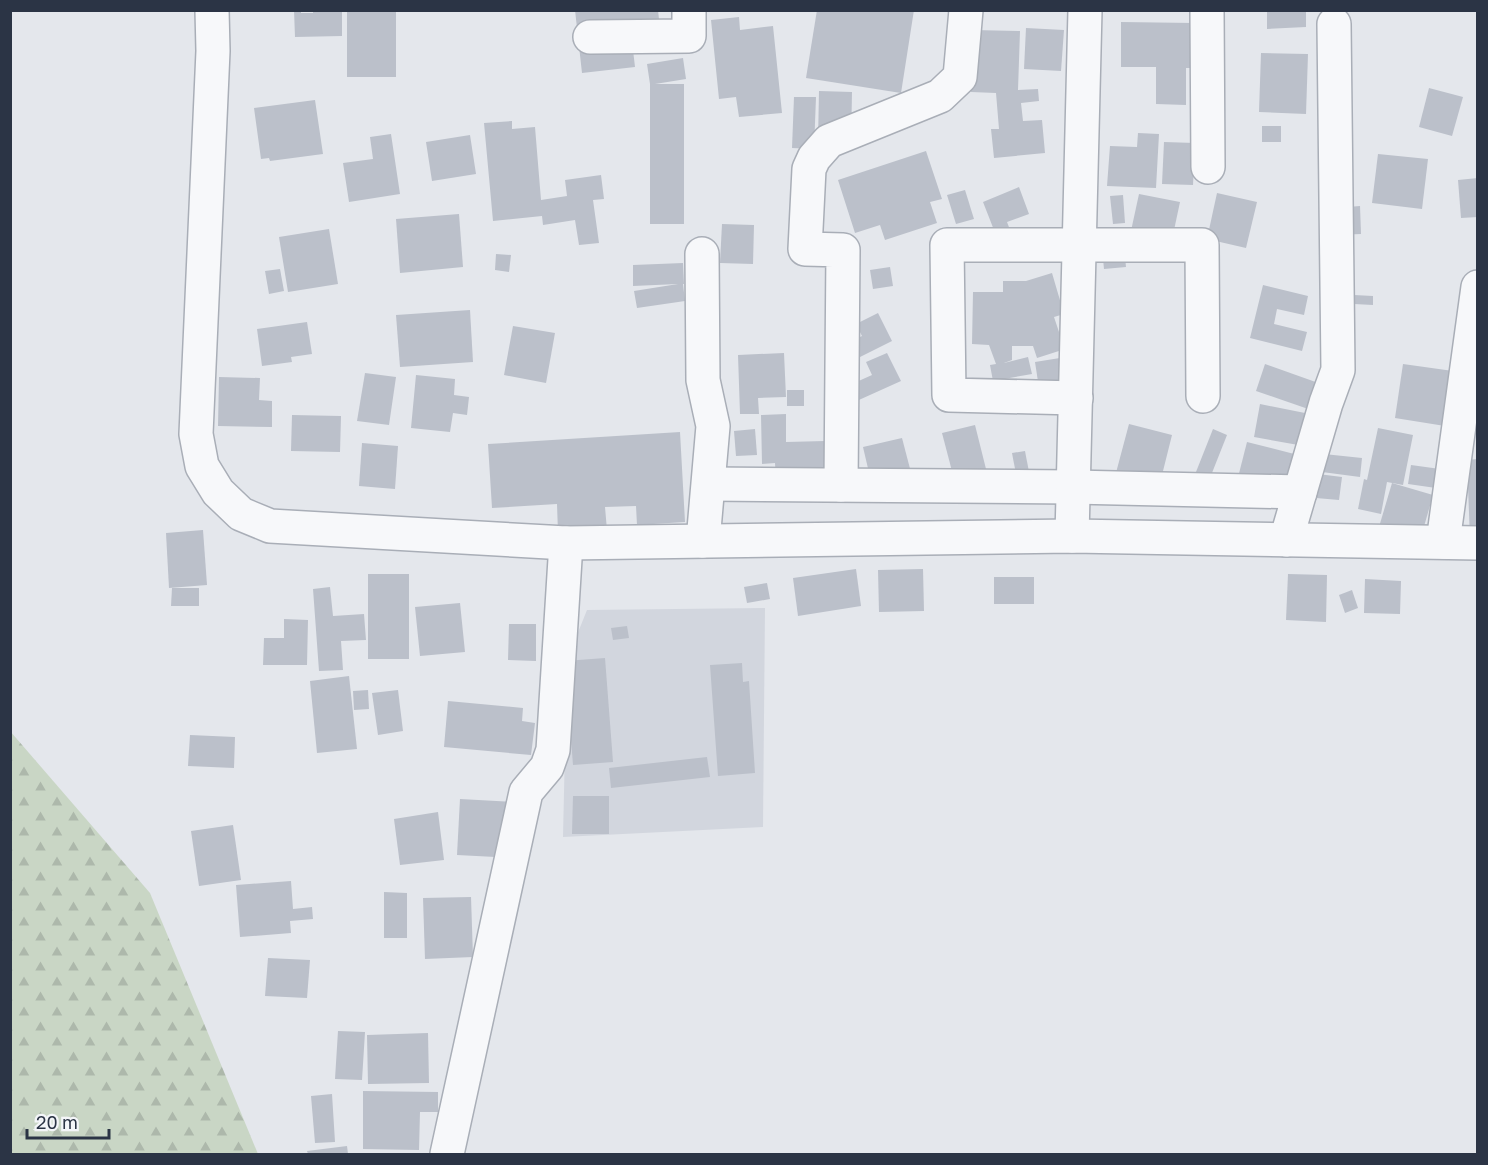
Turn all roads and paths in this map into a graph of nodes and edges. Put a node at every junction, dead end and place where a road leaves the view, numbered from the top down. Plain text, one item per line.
1 (212, 10) edge
2 (689, 10) edge
3 (966, 10) edge
4 (1085, 10) edge
5 (1208, 10) edge
6 (1334, 24) dead end
7 (590, 37) dead end
8 (1208, 167) dead end
9 (1079, 245) junction
10 (702, 254) dead end
11 (1478, 287) edge
12 (1203, 396) dead end
13 (1076, 398) junction
14 (709, 484) junction
15 (841, 485) junction
16 (1073, 488) junction
17 (1300, 492) junction
18 (1072, 536) junction
19 (1286, 540) junction
20 (704, 541) junction
21 (1443, 542) junction
22 (566, 543) junction
23 (1478, 543) edge
24 (447, 1155) edge

1 - 22 street
2 - 7 street
3 - 15 street
4 - 9 street
5 - 8 street
6 - 17 street
9 - 12 street
9 - 13 street
9 - 13 street
10 - 14 street
11 - 21 street
13 - 16 street
14 - 15 street
14 - 20 street
15 - 16 street
16 - 17 street
16 - 18 street
17 - 19 street
18 - 19 street
18 - 20 street
19 - 21 street
20 - 22 street
21 - 23 street
22 - 24 street

